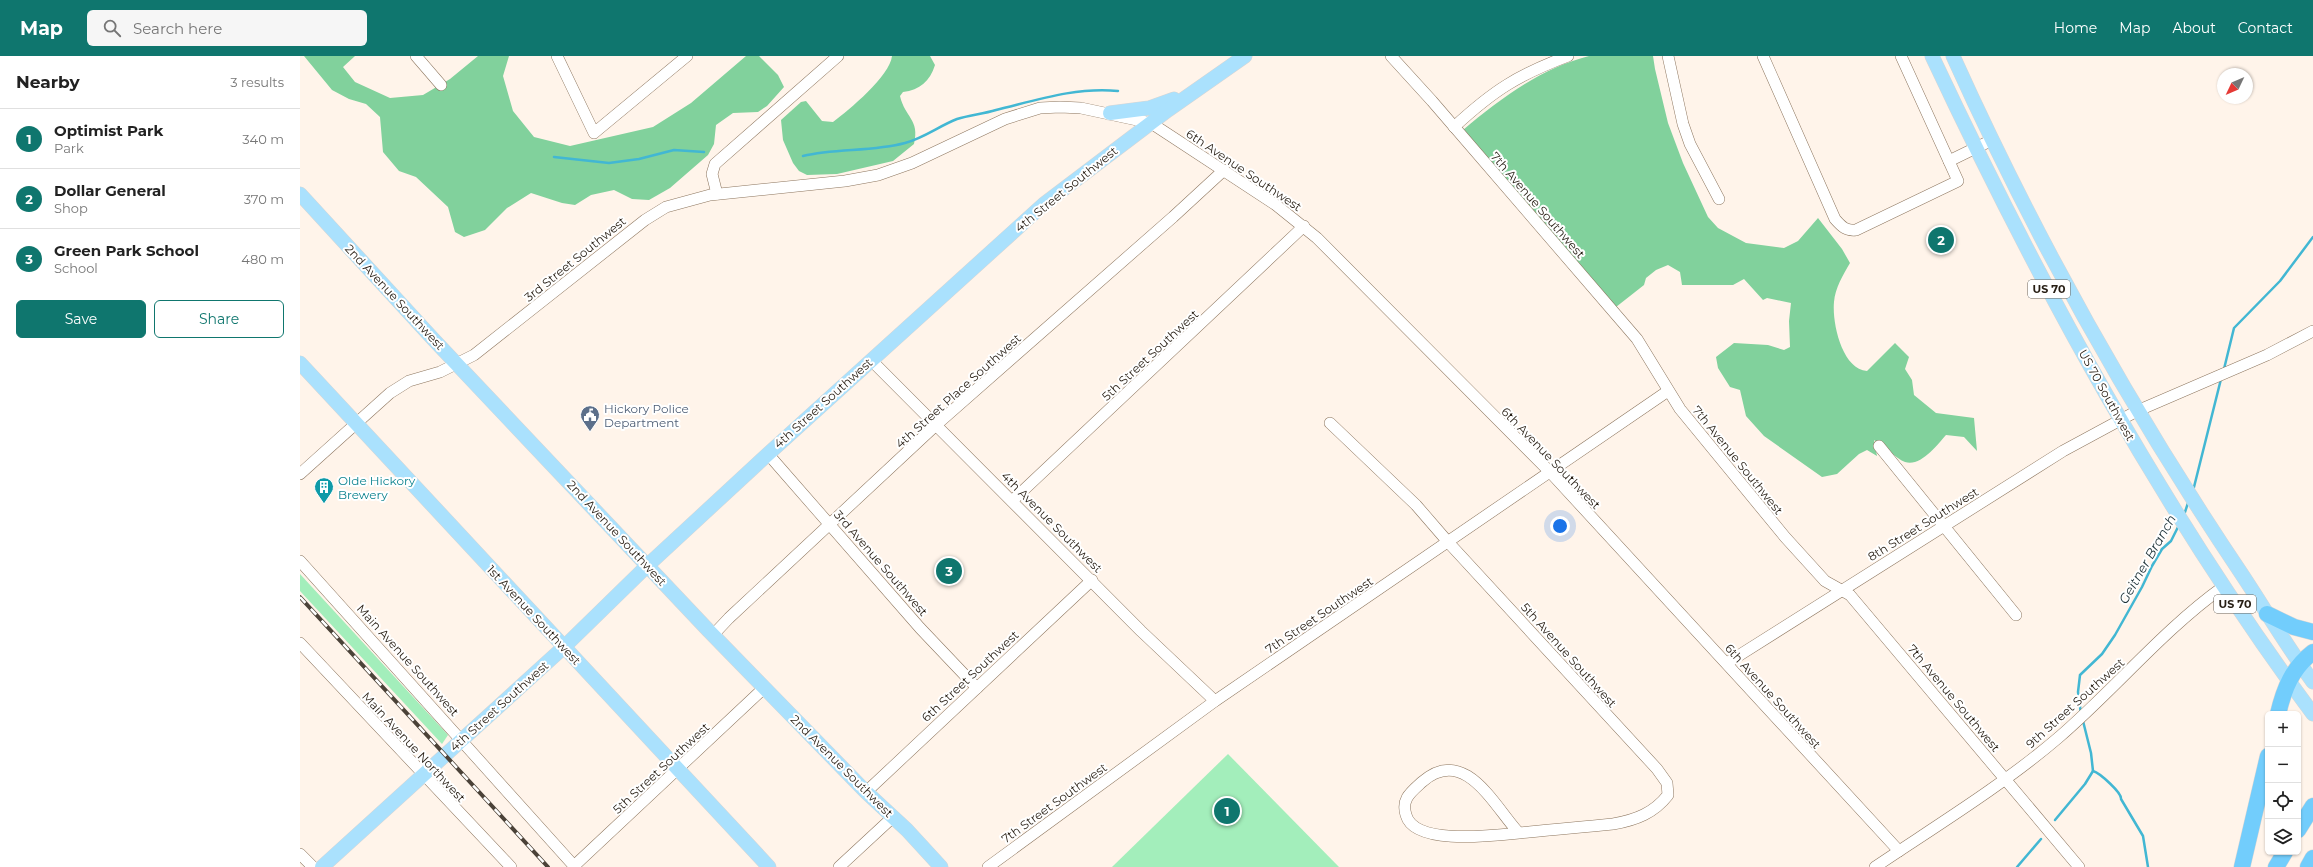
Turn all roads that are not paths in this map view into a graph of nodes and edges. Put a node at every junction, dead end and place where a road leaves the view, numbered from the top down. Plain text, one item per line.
1 (416, 56) edge
2 (557, 56) edge
3 (687, 56) edge
4 (838, 56) edge
5 (1245, 56) edge
6 (1391, 56) edge
7 (1568, 56) edge
8 (1668, 56) edge
9 (1763, 56) edge
10 (1901, 56) edge
11 (1932, 56) edge
12 (1953, 56) edge
13 (441, 85) dead end
14 (1205, 85) junction
15 (1110, 113) junction
16 (1151, 123) junction
17 (1454, 127) junction
18 (1992, 140) junction
19 (1976, 148) junction
20 (1949, 161) junction
21 (1224, 170) junction
22 (300, 194) edge
23 (717, 194) junction
24 (1719, 199) dead end
25 (1304, 226) junction
26 (2313, 331) edge
27 (871, 360) junction
28 (300, 363) edge
29 (458, 364) junction
30 (1668, 390) junction
31 (2137, 411) junction
32 (2120, 420) junction
33 (1330, 423) dead end
34 (356, 424) junction
35 (936, 425) junction
36 (1879, 446) dead end
37 (768, 454) junction
38 (1550, 472) junction
39 (300, 474) edge
40 (1012, 502) junction
41 (830, 525) junction
42 (1945, 525) junction
43 (1448, 542) junction
44 (300, 561) edge
45 (648, 565) junction
46 (1092, 580) junction
47 (2223, 587) junction
48 (1842, 590) junction
49 (2267, 614) junction
50 (2016, 615) dead end
51 (2313, 632) edge
52 (713, 635) junction
53 (300, 643) edge
54 (564, 647) junction
55 (2313, 652) edge
56 (1727, 663) junction
57 (2300, 663) junction
58 (2288, 680) junction
59 (2313, 682) edge
60 (764, 688) junction
61 (977, 688) junction
62 (1214, 701) junction
63 (2279, 711) edge
64 (2313, 714) edge
65 (461, 740) junction
66 (678, 769) junction
67 (2265, 769) edge
68 (422, 776) junction
69 (2004, 778) junction
70 (866, 792) junction
71 (2313, 806) edge
72 (893, 817) junction
73 (2301, 825) edge
74 (1518, 832) junction
75 (1899, 851) junction
76 (300, 854) edge
77 (2283, 855) edge
78 (2313, 858) edge
79 (313, 867) edge
80 (322, 867) edge
81 (511, 867) edge
82 (575, 867) edge
83 (768, 867) edge
84 (839, 867) edge
85 (941, 867) edge
86 (988, 867) edge
87 (1875, 867) edge
88 (2079, 867) edge
89 (2242, 867) edge
90 (2276, 867) edge
91 (2308, 867) edge

1 - 13 street
2 - 3 street
4 - 23 street
5 - 14 main road, 4th Street Southwest
6 - 17 street, 7th Avenue Southwest
7 - 17 street
8 - 24 street
9 - 20 street
10 - 20 street
11 - 19 main road, US 70 Southwest / US 70
12 - 18 main road, US 70 Southwest / US 70
14 - 15 main road
14 - 16 main road, 4th Street Southwest
15 - 16 street, 6th Avenue Southwest
15 - 23 street, 3rd Street Southwest
16 - 21 street, 6th Avenue Southwest
16 - 27 main road, 4th Street Southwest
17 - 30 street, 7th Avenue Southwest
18 - 19 street
18 - 31 main road, US 70 Southwest / US 70
19 - 20 street
19 - 32 main road, US 70 Southwest / US 70
21 - 25 street, 6th Avenue Southwest
21 - 35 street, 4th Street Place Southwest
22 - 29 main road, 2nd Avenue Southwest
23 - 29 street, 3rd Street Southwest
25 - 38 street, 6th Avenue Southwest
25 - 40 street, 5th Street Southwest
26 - 31 street, 8th Street Southwest
27 - 35 street, 4th Avenue Southwest
27 - 37 main road, 4th Street Southwest
28 - 34 main road, 1st Avenue Southwest
29 - 34 street, 3rd Street Southwest
29 - 45 main road, 2nd Avenue Southwest
30 - 38 street, 7th Street Southwest
30 - 48 street, 7th Avenue Southwest
31 - 32 street, 8th Street Southwest
31 - 49 main road, US 70 Southwest / US 70
32 - 42 street, 8th Street Southwest
32 - 47 main road, US 70 Southwest / US 70
33 - 43 street, 5th Avenue Southwest
34 - 39 street, 3rd Street Southwest
34 - 54 main road, 1st Avenue Southwest
35 - 40 street, 4th Avenue Southwest
35 - 41 street, 4th Street Place Southwest
36 - 42 street
37 - 41 street, 3rd Avenue Southwest
37 - 45 main road, 4th Street Southwest
38 - 43 street, 7th Street Southwest
38 - 56 street, 6th Avenue Southwest
40 - 46 street, 4th Avenue Southwest
41 - 52 street, 4th Street Place Southwest
41 - 61 street, 3rd Avenue Southwest
42 - 48 street, 8th Street Southwest
42 - 50 street
43 - 62 street, 7th Street Southwest
43 - 74 street, 5th Avenue Southwest
44 - 65 street, Main Avenue Southwest
45 - 52 main road, 2nd Avenue Southwest
45 - 54 main road, 4th Street Southwest
46 - 61 street, 6th Street Southwest
46 - 62 street, 4th Avenue Southwest
47 - 58 main road, US 70 Southwest / US 70
47 - 69 street, 9th Street Southwest
48 - 56 street, 8th Street Southwest
48 - 69 street, 7th Avenue Southwest
49 - 51 highway
49 - 57 main road, US 70 Southwest / US 70
52 - 60 main road, 2nd Avenue Southwest
53 - 68 street, Main Avenue Northwest
54 - 65 main road, 4th Street Southwest
54 - 66 main road, 1st Avenue Southwest
55 - 57 highway
56 - 75 street, 6th Avenue Southwest
57 - 58 highway
57 - 59 main road, US 70 Southwest / US 70
58 - 63 highway
58 - 64 main road, US 70 Southwest / US 70
60 - 66 street, 5th Street Southwest
60 - 70 main road, 2nd Avenue Southwest
61 - 70 street, 6th Street Southwest
62 - 86 street, 7th Street Southwest
65 - 68 main road, 4th Street Southwest
65 - 82 street, Main Avenue Southwest
66 - 82 street, 5th Street Southwest
66 - 83 main road, 1st Avenue Southwest
67 - 89 highway
68 - 80 main road, 4th Street Southwest
68 - 81 street, Main Avenue Northwest
69 - 75 street, 9th Street Southwest
69 - 88 street, 7th Avenue Southwest
70 - 72 main road, 2nd Avenue Southwest
71 - 73 highway
72 - 84 street
72 - 85 main road, 2nd Avenue Southwest
74 - 74 street, 5th Avenue Southwest
75 - 87 street, 9th Street Southwest
76 - 79 street
77 - 90 highway
78 - 91 highway

